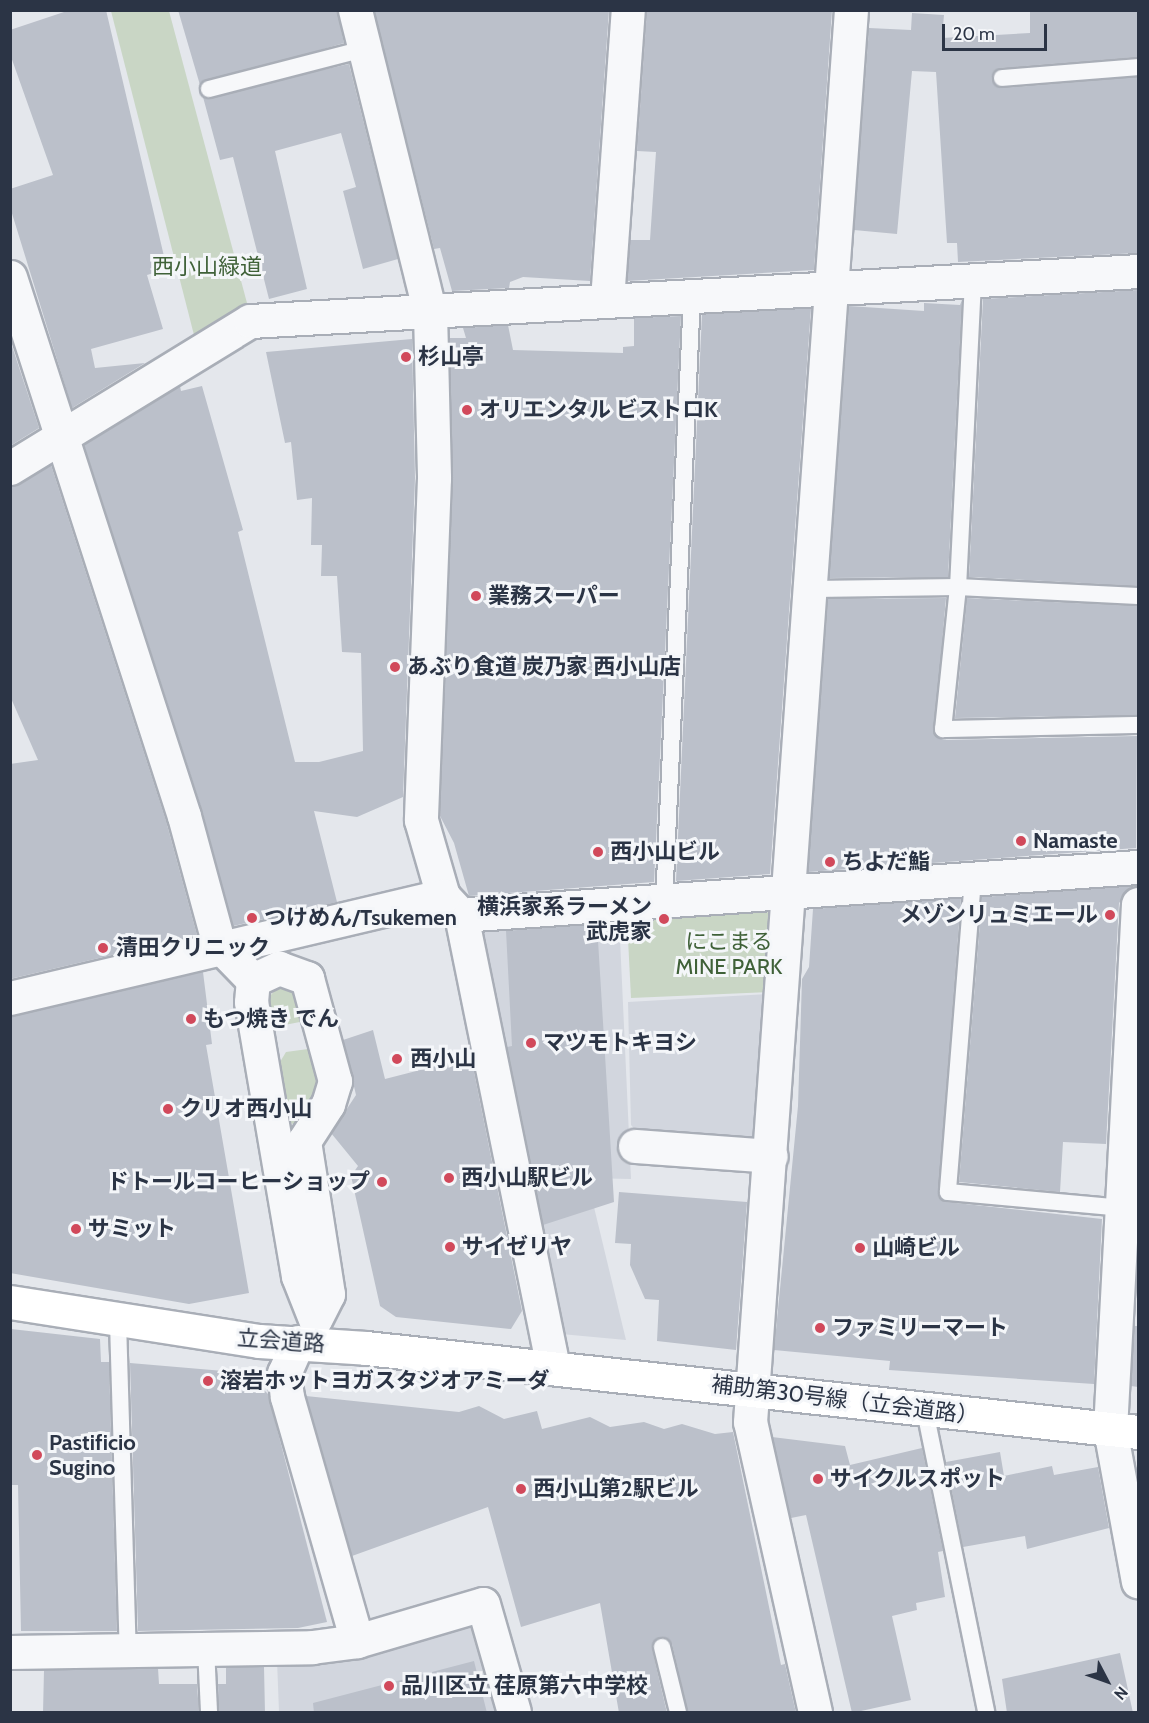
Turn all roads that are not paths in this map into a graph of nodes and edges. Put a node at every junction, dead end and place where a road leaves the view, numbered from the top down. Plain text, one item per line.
1 (355, 10) edge
2 (628, 10) edge
3 (851, 10) edge
4 (364, 49) junction
5 (1138, 67) edge
6 (1002, 78) dead end
7 (209, 89) dead end
8 (1138, 271) edge
9 (10, 277) edge
10 (973, 281) junction
11 (832, 286) junction
12 (692, 295) junction
13 (608, 300) junction
14 (430, 312) junction
15 (61, 438) junction
16 (10, 468) edge
17 (958, 586) junction
18 (813, 589) junction
19 (1138, 596) edge
20 (1138, 725) edge
21 (1138, 867) edge
22 (973, 879) junction
23 (789, 895) junction
24 (664, 903) junction
25 (1138, 904) edge
26 (452, 906) junction
27 (219, 945) junction
28 (253, 980) junction
29 (10, 998) edge
30 (1135, 1046) edge
31 (635, 1146) dead end
32 (771, 1156) junction
33 (1123, 1208) junction
34 (1129, 1247) edge
35 (10, 1302) edge
36 (118, 1322) junction
37 (310, 1335) junction
38 (552, 1368) junction
39 (755, 1390) junction
40 (925, 1411) junction
41 (1124, 1430) edge
42 (1138, 1581) edge
43 (357, 1641) junction
44 (662, 1647) dead end
45 (206, 1648) junction
46 (128, 1650) junction
47 (10, 1652) edge
48 (209, 1713) edge
49 (514, 1713) edge
50 (678, 1713) edge
51 (815, 1713) edge
52 (986, 1713) edge

1 - 4 street
2 - 13 street
3 - 11 street
4 - 7 lane
4 - 14 street
5 - 6 lane
8 - 10 street
9 - 15 street
10 - 11 street
10 - 17 lane
11 - 12 street
11 - 18 street
12 - 13 street
12 - 24 lane
13 - 14 street
14 - 15 street
14 - 26 street
15 - 16 street
15 - 27 street
17 - 18 lane
17 - 19 lane
17 - 20 lane
18 - 23 street
21 - 22 street
22 - 23 street
22 - 33 lane
23 - 24 street
23 - 32 street
24 - 26 street
25 - 30 street
26 - 27 street
26 - 38 street
27 - 28 street
27 - 29 street
28 - 37 street
28 - 37 street
30 - 33 street
31 - 32 street
32 - 39 street
33 - 34 street
34 - 41 street
35 - 36 street, 立会道路
36 - 37 street, 立会道路
36 - 46 lane
37 - 38 street, 立会道路
37 - 43 street
38 - 39 street, 補助第30号線（立会道路）
39 - 40 street, 補助第30号線（立会道路）
39 - 51 street
40 - 41 street, 補助第30号線（立会道路）
40 - 52 lane
41 - 42 street
43 - 45 street
43 - 49 street
44 - 50 lane
45 - 46 street
45 - 48 lane
46 - 47 street

